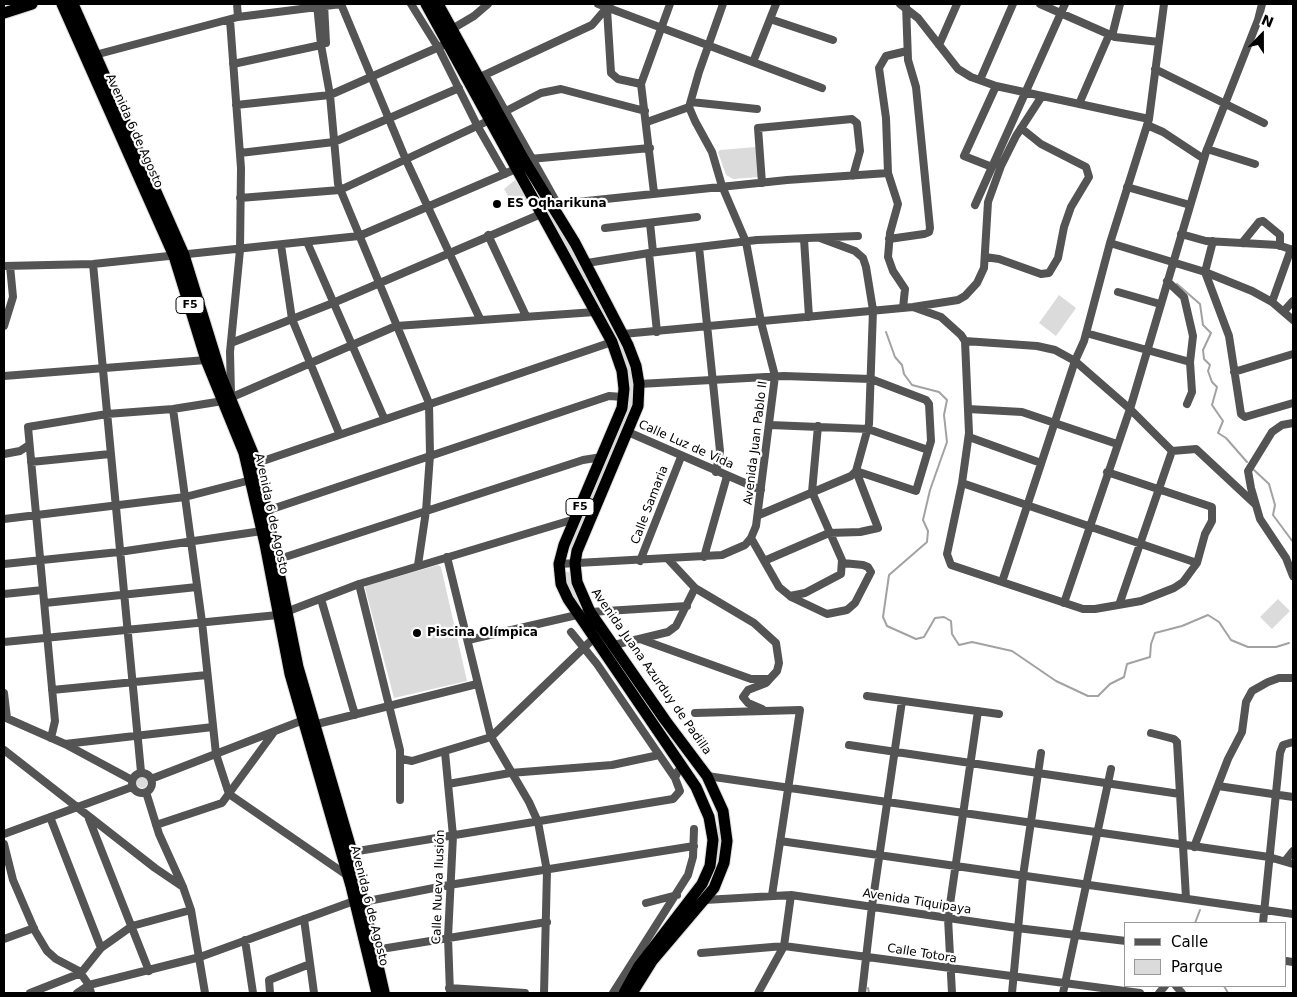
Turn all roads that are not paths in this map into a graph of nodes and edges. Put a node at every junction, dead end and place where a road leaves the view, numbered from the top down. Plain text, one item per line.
1 (32, 4) edge
2 (237, 4) edge
3 (341, 4) edge
4 (411, 4) edge
5 (426, 4) edge
6 (438, 4) edge
7 (488, 4) edge
8 (598, 4) edge
9 (670, 4) edge
10 (723, 4) edge
11 (776, 4) edge
12 (957, 4) edge
13 (1013, 4) edge
14 (1040, 4) edge
15 (1065, 4) edge
16 (1120, 4) edge
17 (1164, 4) edge
18 (1262, 4) edge
19 (22, 5) edge
20 (64, 5) edge
21 (321, 5) edge
22 (904, 5) edge
23 (609, 6) edge
24 (4, 13) edge
25 (1061, 13) junction
26 (238, 17) junction
27 (770, 19) junction
28 (230, 20) junction
29 (661, 28) junction
30 (452, 29) junction
31 (1110, 35) junction
32 (833, 40) dead end
33 (1159, 42) junction
34 (321, 44) junction
35 (939, 45) junction
36 (443, 46) junction
37 (708, 46) junction
38 (907, 50) junction
39 (91, 56) junction
40 (754, 62) junction
41 (233, 64) junction
42 (1155, 69) junction
43 (327, 70) junction
44 (482, 76) junction
45 (372, 78) junction
46 (980, 80) junction
47 (641, 84) junction
48 (996, 86) junction
49 (459, 88) junction
50 (822, 88) dead end
51 (1026, 92) junction
52 (330, 95) junction
53 (1042, 96) junction
54 (1225, 103) junction
55 (236, 104) junction
56 (690, 104) junction
57 (1079, 104) junction
58 (757, 109) dead end
59 (645, 110) junction
60 (506, 111) junction
61 (390, 118) junction
62 (490, 120) junction
63 (647, 122) junction
64 (1148, 122) junction
65 (1264, 123) dead end
66 (478, 127) junction
67 (1020, 128) junction
68 (334, 142) junction
69 (650, 148) junction
70 (1207, 149) junction
71 (240, 152) junction
72 (1204, 158) junction
73 (528, 159) junction
74 (406, 160) junction
75 (1255, 164) dead end
76 (992, 167) junction
77 (532, 173) junction
78 (888, 173) junction
79 (505, 174) junction
80 (519, 174) junction
81 (853, 176) junction
82 (762, 182) junction
83 (722, 186) junction
84 (1127, 187) junction
85 (340, 190) junction
86 (654, 193) junction
87 (546, 194) junction
88 (240, 198) junction
89 (534, 201) junction
90 (558, 204) junction
91 (975, 205) dead end
92 (1190, 205) junction
93 (428, 207) junction
94 (541, 214) junction
95 (697, 217) dead end
96 (650, 223) junction
97 (605, 228) dead end
98 (1181, 234) junction
99 (488, 235) junction
100 (359, 236) junction
101 (858, 236) dead end
102 (820, 238) junction
103 (804, 239) junction
104 (889, 239) junction
105 (1213, 241) junction
106 (307, 242) junction
107 (746, 242) junction
108 (1110, 243) junction
109 (1242, 243) junction
110 (281, 245) junction
111 (1280, 246) junction
112 (699, 247) junction
113 (240, 250) junction
114 (1292, 250) edge
115 (449, 252) junction
116 (651, 252) junction
117 (179, 256) junction
118 (985, 257) junction
119 (587, 263) junction
120 (93, 264) junction
121 (1172, 264) junction
122 (7, 266) edge
123 (1205, 272) junction
124 (1167, 280) junction
125 (378, 283) junction
126 (1118, 292) dead end
127 (1293, 301) edge
128 (1272, 302) junction
129 (334, 303) junction
130 (1160, 304) junction
131 (913, 307) junction
132 (902, 308) junction
133 (873, 310) junction
134 (1284, 311) junction
135 (595, 312) junction
136 (526, 316) junction
137 (809, 317) junction
138 (292, 319) junction
139 (480, 319) junction
140 (1293, 320) edge
141 (761, 322) junction
142 (4, 326) edge
143 (396, 326) junction
144 (707, 327) junction
145 (657, 332) junction
146 (1086, 333) junction
147 (623, 334) junction
148 (965, 341) junction
149 (612, 342) junction
150 (231, 343) junction
151 (352, 345) junction
152 (1147, 349) junction
153 (1293, 354) edge
154 (206, 360) junction
155 (1075, 362) junction
156 (1190, 362) junction
157 (309, 364) junction
158 (102, 368) junction
159 (1234, 372) junction
160 (4, 376) edge
161 (775, 376) junction
162 (871, 379) junction
163 (712, 381) junction
164 (639, 384) junction
165 (623, 397) junction
166 (227, 400) junction
167 (429, 403) junction
168 (1293, 403) edge
169 (1187, 404) dead end
170 (173, 409) junction
171 (968, 409) junction
172 (1130, 409) junction
173 (107, 414) junction
174 (384, 418) junction
175 (1054, 422) junction
176 (1293, 423) edge
177 (770, 424) junction
178 (818, 426) junction
179 (868, 429) junction
180 (628, 432) junction
181 (339, 433) junction
182 (969, 437) junction
183 (1117, 444) junction
184 (29, 445) junction
185 (928, 450) junction
186 (1172, 451) junction
187 (4, 454) edge
188 (110, 454) junction
189 (430, 455) junction
190 (602, 457) junction
191 (681, 457) junction
192 (31, 462) junction
193 (1041, 463) junction
194 (252, 464) junction
195 (856, 471) junction
196 (716, 472) junction
197 (1107, 472) junction
198 (727, 476) junction
199 (251, 480) junction
200 (962, 483) junction
201 (1158, 489) junction
202 (761, 490) junction
203 (812, 492) junction
204 (185, 497) junction
205 (1255, 504) junction
206 (1027, 505) junction
207 (114, 506) junction
208 (426, 511) junction
209 (262, 512) junction
210 (36, 514) junction
211 (759, 515) junction
212 (4, 519) edge
213 (575, 519) junction
214 (1090, 526) junction
215 (262, 531) junction
216 (829, 533) junction
217 (751, 538) junction
218 (191, 540) junction
219 (1140, 543) junction
220 (119, 552) junction
221 (447, 557) junction
222 (704, 557) junction
223 (668, 559) junction
224 (40, 560) junction
225 (640, 561) junction
226 (764, 561) junction
227 (272, 562) junction
228 (575, 563) junction
229 (843, 563) junction
230 (1197, 563) junction
231 (4, 564) edge
232 (559, 564) junction
233 (418, 565) junction
234 (1293, 576) edge
235 (1002, 582) junction
236 (359, 584) junction
237 (197, 587) junction
238 (695, 588) junction
239 (43, 590) junction
240 (4, 594) edge
241 (123, 595) junction
242 (790, 596) junction
243 (321, 599) junction
244 (45, 602) junction
245 (1064, 603) junction
246 (1119, 605) junction
247 (687, 606) junction
248 (590, 612) junction
249 (283, 614) junction
250 (578, 615) junction
251 (202, 622) junction
252 (127, 630) junction
253 (571, 632) dead end
254 (595, 637) junction
255 (48, 638) junction
256 (640, 639) junction
257 (468, 640) junction
258 (4, 642) edge
259 (614, 645) junction
260 (584, 650) junction
261 (207, 675) junction
262 (1293, 678) edge
263 (771, 679) junction
264 (132, 682) junction
265 (477, 684) junction
266 (52, 690) junction
267 (4, 692) edge
268 (867, 696) dead end
269 (902, 701) junction
270 (390, 706) junction
271 (766, 711) junction
272 (978, 711) junction
273 (695, 713) dead end
274 (999, 714) dead end
275 (355, 715) junction
276 (5, 717) edge
277 (309, 721) junction
278 (213, 727) junction
279 (656, 728) junction
280 (275, 731) junction
281 (1151, 733) dead end
282 (138, 737) junction
283 (490, 737) junction
284 (50, 738) junction
285 (1293, 742) edge
286 (65, 744) junction
287 (849, 745) dead end
288 (4, 750) edge
289 (445, 752) junction
290 (895, 752) junction
291 (1041, 753) dead end
292 (216, 754) junction
293 (659, 755) junction
294 (402, 759) junction
295 (970, 763) junction
296 (683, 767) junction
297 (1112, 769) dead end
298 (141, 772) junction
299 (510, 773) junction
300 (1037, 773) junction
301 (706, 776) junction
302 (675, 778) junction
303 (151, 779) junction
304 (132, 783) junction
305 (448, 784) junction
306 (1110, 784) junction
307 (788, 786) junction
308 (1218, 786) junction
309 (146, 792) junction
310 (229, 794) junction
311 (1180, 794) junction
312 (1275, 794) junction
313 (1293, 797) edge
314 (400, 800) dead end
315 (888, 801) junction
316 (77, 807) junction
317 (963, 813) junction
318 (50, 817) junction
319 (89, 817) junction
320 (538, 822) junction
321 (1031, 823) junction
322 (156, 825) junction
323 (694, 829) dead end
324 (712, 833) junction
325 (1099, 833) junction
326 (4, 834) edge
327 (453, 836) junction
328 (780, 841) junction
329 (4, 844) edge
330 (1183, 844) junction
331 (694, 846) junction
332 (1194, 847) junction
333 (1293, 850) edge
334 (352, 852) junction
335 (880, 855) junction
336 (1269, 857) junction
337 (1289, 862) edge
338 (956, 866) junction
339 (547, 871) junction
340 (348, 876) junction
341 (1023, 876) junction
342 (449, 885) junction
343 (1088, 885) junction
344 (183, 887) junction
345 (677, 895) junction
346 (772, 895) junction
347 (791, 895) junction
348 (1186, 898) junction
349 (705, 900) junction
350 (358, 902) junction
351 (646, 903) dead end
352 (872, 906) junction
353 (190, 910) junction
354 (1265, 910) junction
355 (1293, 914) edge
356 (948, 918) junction
357 (304, 919) junction
358 (547, 922) junction
359 (1263, 922) edge
360 (132, 926) junction
361 (34, 928) junction
362 (1017, 928) junction
363 (1077, 935) junction
364 (448, 937) junction
365 (4, 939) edge
366 (245, 940) junction
367 (1124, 941) edge
368 (784, 946) junction
369 (101, 948) junction
370 (374, 950) junction
371 (701, 953) dead end
372 (200, 957) junction
373 (866, 957) junction
374 (310, 964) junction
375 (149, 970) junction
376 (951, 970) junction
377 (81, 973) junction
378 (1014, 978) junction
379 (268, 980) junction
380 (1066, 984) junction
381 (90, 989) edge
382 (253, 989) edge
383 (449, 991) edge
384 (30, 993) edge
385 (77, 993) edge
386 (205, 993) edge
387 (270, 993) edge
388 (314, 993) edge
389 (377, 993) edge
390 (384, 993) edge
391 (525, 993) edge
392 (544, 993) edge
393 (613, 993) edge
394 (624, 993) edge
395 (632, 993) edge
396 (758, 993) edge
397 (862, 993) edge
398 (952, 993) edge
399 (1012, 993) edge
400 (1063, 993) edge
401 (1140, 993) edge

1 - 19 highway
2 - 26 street
3 - 21 street
3 - 45 street
4 - 36 street
5 - 36 highway, Avenida Juana Azurduy de Padilla / F5
6 - 30 highway, Avenida Juana Azurduy de Padilla / F5
7 - 30 street
8 - 23 street
9 - 29 street
10 - 37 street
11 - 27 street
12 - 35 street
13 - 46 street
14 - 25 street
15 - 25 street
16 - 31 street
17 - 33 street
18 - 54 street
19 - 24 highway
20 - 39 highway, Avenida 6 de Agosto / F5
21 - 26 street
21 - 34 street
21 - 43 street
22 - 35 street
22 - 38 street
23 - 29 street
23 - 44 street
23 - 47 street
25 - 31 street
25 - 51 street
26 - 28 street
27 - 32 street
27 - 40 street
28 - 39 street
28 - 41 street
29 - 37 street
29 - 47 street
30 - 44 highway, Avenida Juana Azurduy de Padilla / F5
31 - 33 street
31 - 57 street
33 - 42 street
34 - 41 street
34 - 43 street
35 - 46 street
36 - 45 street
36 - 49 street
36 - 62 highway, Avenida Juana Azurduy de Padilla / F5
37 - 40 street
37 - 56 street
38 - 78 street
38 - 104 street
39 - 117 highway, Avenida 6 de Agosto / F5
40 - 50 street
41 - 55 street
42 - 54 street
42 - 64 street
43 - 52 street
44 - 60 street
44 - 73 highway, Avenida Juana Azurduy de Padilla / F5
45 - 52 street
45 - 61 street
46 - 48 street
47 - 59 street
48 - 51 street
48 - 76 street
49 - 61 street
49 - 66 street
51 - 53 street
51 - 76 street
52 - 55 street
52 - 68 street
53 - 57 street
53 - 67 street
54 - 65 street
54 - 70 street
55 - 71 street
56 - 58 street
56 - 63 street
56 - 83 street, Avenida Juan Pablo II
57 - 64 street
59 - 60 street
59 - 63 street
60 - 73 street
61 - 68 street
61 - 74 street
62 - 66 street
62 - 80 highway, Avenida Juana Azurduy de Padilla / F5
63 - 69 street
64 - 72 street
64 - 84 street
66 - 74 street
66 - 79 street
67 - 118 street
67 - 118 street
68 - 71 street
68 - 85 street
69 - 73 street
69 - 86 street
70 - 72 street
70 - 75 street
71 - 88 street
72 - 92 street
73 - 77 highway, Avenida Juana Azurduy de Padilla / F5
73 - 90 street
74 - 85 street
74 - 93 street
76 - 91 street
77 - 80 highway
77 - 87 highway, Avenida Juana Azurduy de Padilla / F5
78 - 81 street
78 - 104 street
79 - 80 street
79 - 93 street
80 - 89 highway, Avenida Juana Azurduy de Padilla / F5
81 - 82 street
81 - 82 street
82 - 83 street
83 - 86 street
83 - 107 street, Avenida Juan Pablo II
84 - 92 street
84 - 108 street
85 - 88 street
85 - 100 street
86 - 90 street
87 - 89 highway
87 - 90 street
87 - 119 highway, Avenida Juana Azurduy de Padilla / F5
88 - 113 street
89 - 94 highway, Avenida Juana Azurduy de Padilla / F5
92 - 98 street
93 - 100 street
93 - 115 street
94 - 99 street
94 - 135 highway, Avenida Juana Azurduy de Padilla / F5
95 - 96 street
96 - 97 street
96 - 116 street
98 - 105 street
98 - 121 street
99 - 115 street
99 - 136 street
100 - 106 street
100 - 125 street
101 - 102 street
102 - 103 street
102 - 133 street
103 - 107 street
103 - 137 street
104 - 132 street
105 - 109 street
105 - 123 street
106 - 110 street
106 - 129 street
107 - 112 street
107 - 141 street, Avenida Juan Pablo II
108 - 121 street
108 - 146 street
109 - 111 street
109 - 111 street
110 - 113 street
110 - 138 street
111 - 114 street
112 - 116 street
112 - 144 street
113 - 117 street
113 - 150 street
114 - 128 street
115 - 125 street
115 - 139 street
116 - 119 street
116 - 145 street
117 - 120 street
117 - 154 highway, Avenida 6 de Agosto / F5
117 - 166 highway, Avenida 6 de Agosto / F5
118 - 131 street
119 - 147 highway, Avenida Juana Azurduy de Padilla / F5
120 - 122 street
120 - 158 street
121 - 123 street
121 - 124 street
122 - 142 street
123 - 128 street
123 - 159 street
124 - 130 street
124 - 156 street
125 - 129 street
125 - 143 street
126 - 130 street
127 - 134 street
128 - 134 street
129 - 138 street
129 - 151 street
130 - 152 street
131 - 132 street
131 - 148 street
132 - 133 street
133 - 137 street
133 - 162 street
134 - 140 street
135 - 136 street
135 - 149 highway, Avenida Juana Azurduy de Padilla / F5
136 - 139 street
137 - 141 street
138 - 150 street
138 - 157 street
139 - 143 street
141 - 144 street
141 - 161 street, Avenida Juan Pablo II
143 - 151 street
143 - 167 street
144 - 145 street
144 - 163 street
145 - 147 street
146 - 152 street
146 - 155 street
147 - 164 highway, Avenida Juana Azurduy de Padilla / F5
148 - 155 street
148 - 171 street
149 - 165 highway, Avenida Juana Azurduy de Padilla / F5
149 - 167 street
150 - 166 street
151 - 157 street
151 - 174 street
152 - 156 street
152 - 172 street
153 - 159 street
154 - 158 street
154 - 166 highway, Avenida 6 de Agosto / F5
155 - 172 street
155 - 175 street
156 - 169 street
157 - 166 street
157 - 181 street
158 - 160 street
158 - 173 street
159 - 168 street
161 - 162 street
161 - 163 street
161 - 177 street, Avenida Juan Pablo II
162 - 179 street
162 - 185 street
163 - 164 street
163 - 196 street
164 - 180 highway, Avenida Juana Azurduy de Padilla / F5
165 - 189 street
165 - 190 highway, Avenida Juana Azurduy de Padilla / F5
166 - 170 street
166 - 194 highway, Avenida 6 de Agosto / F5
167 - 174 street
167 - 189 street
170 - 173 street
170 - 204 street
171 - 175 street
171 - 182 street
172 - 183 street
172 - 186 street
173 - 184 street
173 - 188 street
174 - 181 street
175 - 183 street
175 - 193 street
176 - 205 street
177 - 178 street
177 - 202 street, Avenida Juan Pablo II
178 - 179 street
178 - 203 street
179 - 185 street
179 - 195 street
180 - 191 street, Calle Luz de Vida
180 - 228 highway, Avenida Juana Azurduy de Padilla / F5
181 - 194 street
182 - 193 street
182 - 200 street
183 - 197 street
184 - 187 street
184 - 192 street
185 - 195 street
186 - 201 street
186 - 205 street
188 - 192 street
188 - 207 street
189 - 208 street
189 - 209 street
190 - 208 street
190 - 213 highway, Avenida Juana Azurduy de Padilla / F5
191 - 196 street, Calle Luz de Vida
191 - 225 street, Calle Samaria
192 - 210 street
193 - 206 street
194 - 199 highway, Avenida 6 de Agosto / F5
194 - 209 highway, Avenida 6 de Agosto / F5
195 - 203 street
195 - 216 street
196 - 198 street, Calle Luz de Vida
197 - 201 street
197 - 214 street
198 - 202 street, Calle Luz de Vida
198 - 222 street
199 - 204 street
199 - 209 highway, Avenida 6 de Agosto / F5
200 - 206 street
200 - 235 street
201 - 219 street
201 - 230 street
202 - 211 street, Avenida Juan Pablo II
203 - 211 street
203 - 216 street
204 - 207 street
204 - 218 street
205 - 234 street
206 - 214 street
206 - 235 street
207 - 210 street
207 - 220 street
208 - 227 street
208 - 233 street
209 - 215 highway, Avenida 6 de Agosto / F5
209 - 227 highway, Avenida 6 de Agosto / F5
210 - 212 street
210 - 224 street
211 - 217 street, Avenida Juan Pablo II
213 - 221 street
213 - 232 highway, Avenida Juana Azurduy de Padilla / F5
214 - 219 street
214 - 245 street
215 - 218 street
215 - 227 highway, Avenida 6 de Agosto / F5
216 - 226 street
216 - 229 street
217 - 222 street
217 - 226 street
218 - 220 street
218 - 237 street
219 - 230 street
219 - 246 street
220 - 224 street
220 - 241 street
221 - 233 street
221 - 257 street
222 - 223 street
223 - 225 street
223 - 238 street
224 - 231 street
224 - 239 street
225 - 228 street
226 - 242 street
227 - 249 highway, Avenida 6 de Agosto / F5
228 - 232 street
228 - 248 highway, Avenida Juana Azurduy de Padilla / F5
229 - 242 street
229 - 242 street
230 - 246 street
232 - 250 highway, Avenida Juana Azurduy de Padilla / F5
233 - 236 street
235 - 245 street
236 - 243 street
236 - 270 street
237 - 241 street
237 - 251 street
238 - 247 street
238 - 263 street
239 - 240 street
239 - 244 street
241 - 244 street
241 - 252 street
243 - 249 street
243 - 275 street
244 - 255 street
245 - 246 street
247 - 248 street
247 - 256 street
248 - 250 street
248 - 259 highway, Avenida Juana Azurduy de Padilla / F5
249 - 251 street
249 - 277 highway, Avenida 6 de Agosto / F5
250 - 254 highway, Avenida Juana Azurduy de Padilla / F5
250 - 257 street
251 - 252 street
251 - 261 street
252 - 255 street
252 - 264 street
253 - 260 street
254 - 260 street
254 - 279 highway, Avenida Juana Azurduy de Padilla / F5
255 - 258 street
255 - 266 street
256 - 259 street
256 - 263 street
257 - 265 street
259 - 301 highway, Avenida Juana Azurduy de Padilla / F5
260 - 283 street
260 - 293 street
261 - 264 street
261 - 278 street
262 - 308 street
263 - 271 street
264 - 266 street
264 - 282 street
265 - 270 street
265 - 283 street
266 - 284 street
267 - 276 street
268 - 269 street
269 - 272 street
269 - 290 street
270 - 275 street
270 - 294 street
271 - 273 street
271 - 307 street
272 - 274 street
272 - 295 street
275 - 277 street
276 - 284 street
277 - 280 street
277 - 334 highway, Avenida 6 de Agosto / F5
277 - 340 highway, Avenida 6 de Agosto / F5
278 - 282 street
278 - 292 street
279 - 296 highway, Avenida Juana Azurduy de Padilla / F5
279 - 301 highway
280 - 292 street
280 - 310 street
281 - 311 street
282 - 286 street
282 - 298 street
283 - 289 street
283 - 299 street
284 - 286 street
285 - 312 street
286 - 304 street
287 - 290 street
288 - 316 street
289 - 294 street
289 - 305 street, Calle Nueva Ilusión
290 - 295 street
290 - 315 street
291 - 300 street
292 - 303 street
292 - 310 street
293 - 299 street
293 - 302 street
294 - 314 street
295 - 300 street
295 - 317 street
296 - 302 street
296 - 324 highway, Avenida Juana Azurduy de Padilla / F5
297 - 306 street
298 - 303 street
298 - 304 street
299 - 305 street
299 - 320 street
300 - 306 street
300 - 321 street
301 - 307 street
301 - 324 highway
301 - 349 highway, Avenida Juana Azurduy de Padilla / F5
302 - 320 street
303 - 309 street
304 - 309 street
304 - 316 street
305 - 327 street, Calle Nueva Ilusión
306 - 311 street
306 - 325 street
307 - 315 street
307 - 328 street
308 - 312 street
308 - 332 street
309 - 322 street
310 - 322 street
310 - 340 street
311 - 330 street
312 - 313 street
312 - 336 street
315 - 317 street
315 - 335 street
316 - 318 street
316 - 319 street
317 - 321 street
317 - 338 street
318 - 326 street
318 - 369 street
319 - 344 street
319 - 360 street
320 - 327 street
320 - 339 street
321 - 325 street
321 - 341 street
322 - 344 street
323 - 331 street
324 - 394 highway, Avenida Juana Azurduy de Padilla / F5
325 - 330 street
325 - 343 street
327 - 334 street
327 - 342 street, Calle Nueva Ilusión
328 - 335 street
328 - 346 street
329 - 361 street
330 - 332 street
330 - 348 street
331 - 339 street
331 - 345 street
332 - 336 street
333 - 337 street
334 - 350 highway, Avenida 6 de Agosto / F5
335 - 338 street
335 - 352 street
336 - 337 street
336 - 354 street
338 - 341 street
338 - 356 street
339 - 342 street
339 - 358 street
340 - 350 highway, Avenida 6 de Agosto / F5
341 - 343 street
341 - 362 street
342 - 350 street
342 - 364 street, Calle Nueva Ilusión
343 - 348 street
343 - 363 street
344 - 353 street
345 - 351 street
345 - 393 street
346 - 347 street, Avenida Tiquipaya
346 - 349 street, Avenida Tiquipaya
347 - 352 street, Avenida Tiquipaya
347 - 368 street
348 - 354 street
349 - 395 highway, Avenida Juana Azurduy de Padilla / F5
350 - 357 street
350 - 370 highway, Avenida 6 de Agosto / F5
350 - 389 highway, Avenida 6 de Agosto / F5
352 - 356 street, Avenida Tiquipaya
352 - 373 street
353 - 360 street
353 - 372 street
354 - 355 street
354 - 359 street
356 - 362 street, Avenida Tiquipaya
356 - 376 street
357 - 366 street
357 - 374 street
358 - 364 street
358 - 392 street
360 - 369 street
360 - 375 street
361 - 365 street
361 - 377 street
362 - 363 street, Avenida Tiquipaya
362 - 378 street
363 - 367 street, Avenida Tiquipaya
363 - 380 street
364 - 370 street
364 - 383 street, Calle Nueva Ilusión
366 - 372 street
366 - 382 street
368 - 371 street, Calle Totora
368 - 373 street, Calle Totora
368 - 396 street
369 - 377 street
370 - 390 highway, Avenida 6 de Agosto / F5
372 - 375 street
372 - 386 street
373 - 376 street, Calle Totora
373 - 397 street
374 - 379 street
374 - 388 street
375 - 381 street
376 - 378 street, Calle Totora
376 - 398 street
377 - 381 street
377 - 384 street
378 - 380 street, Calle Totora
378 - 399 street
379 - 382 street
379 - 387 street
380 - 400 street
380 - 401 street, Calle Totora
381 - 385 street
383 - 391 street

